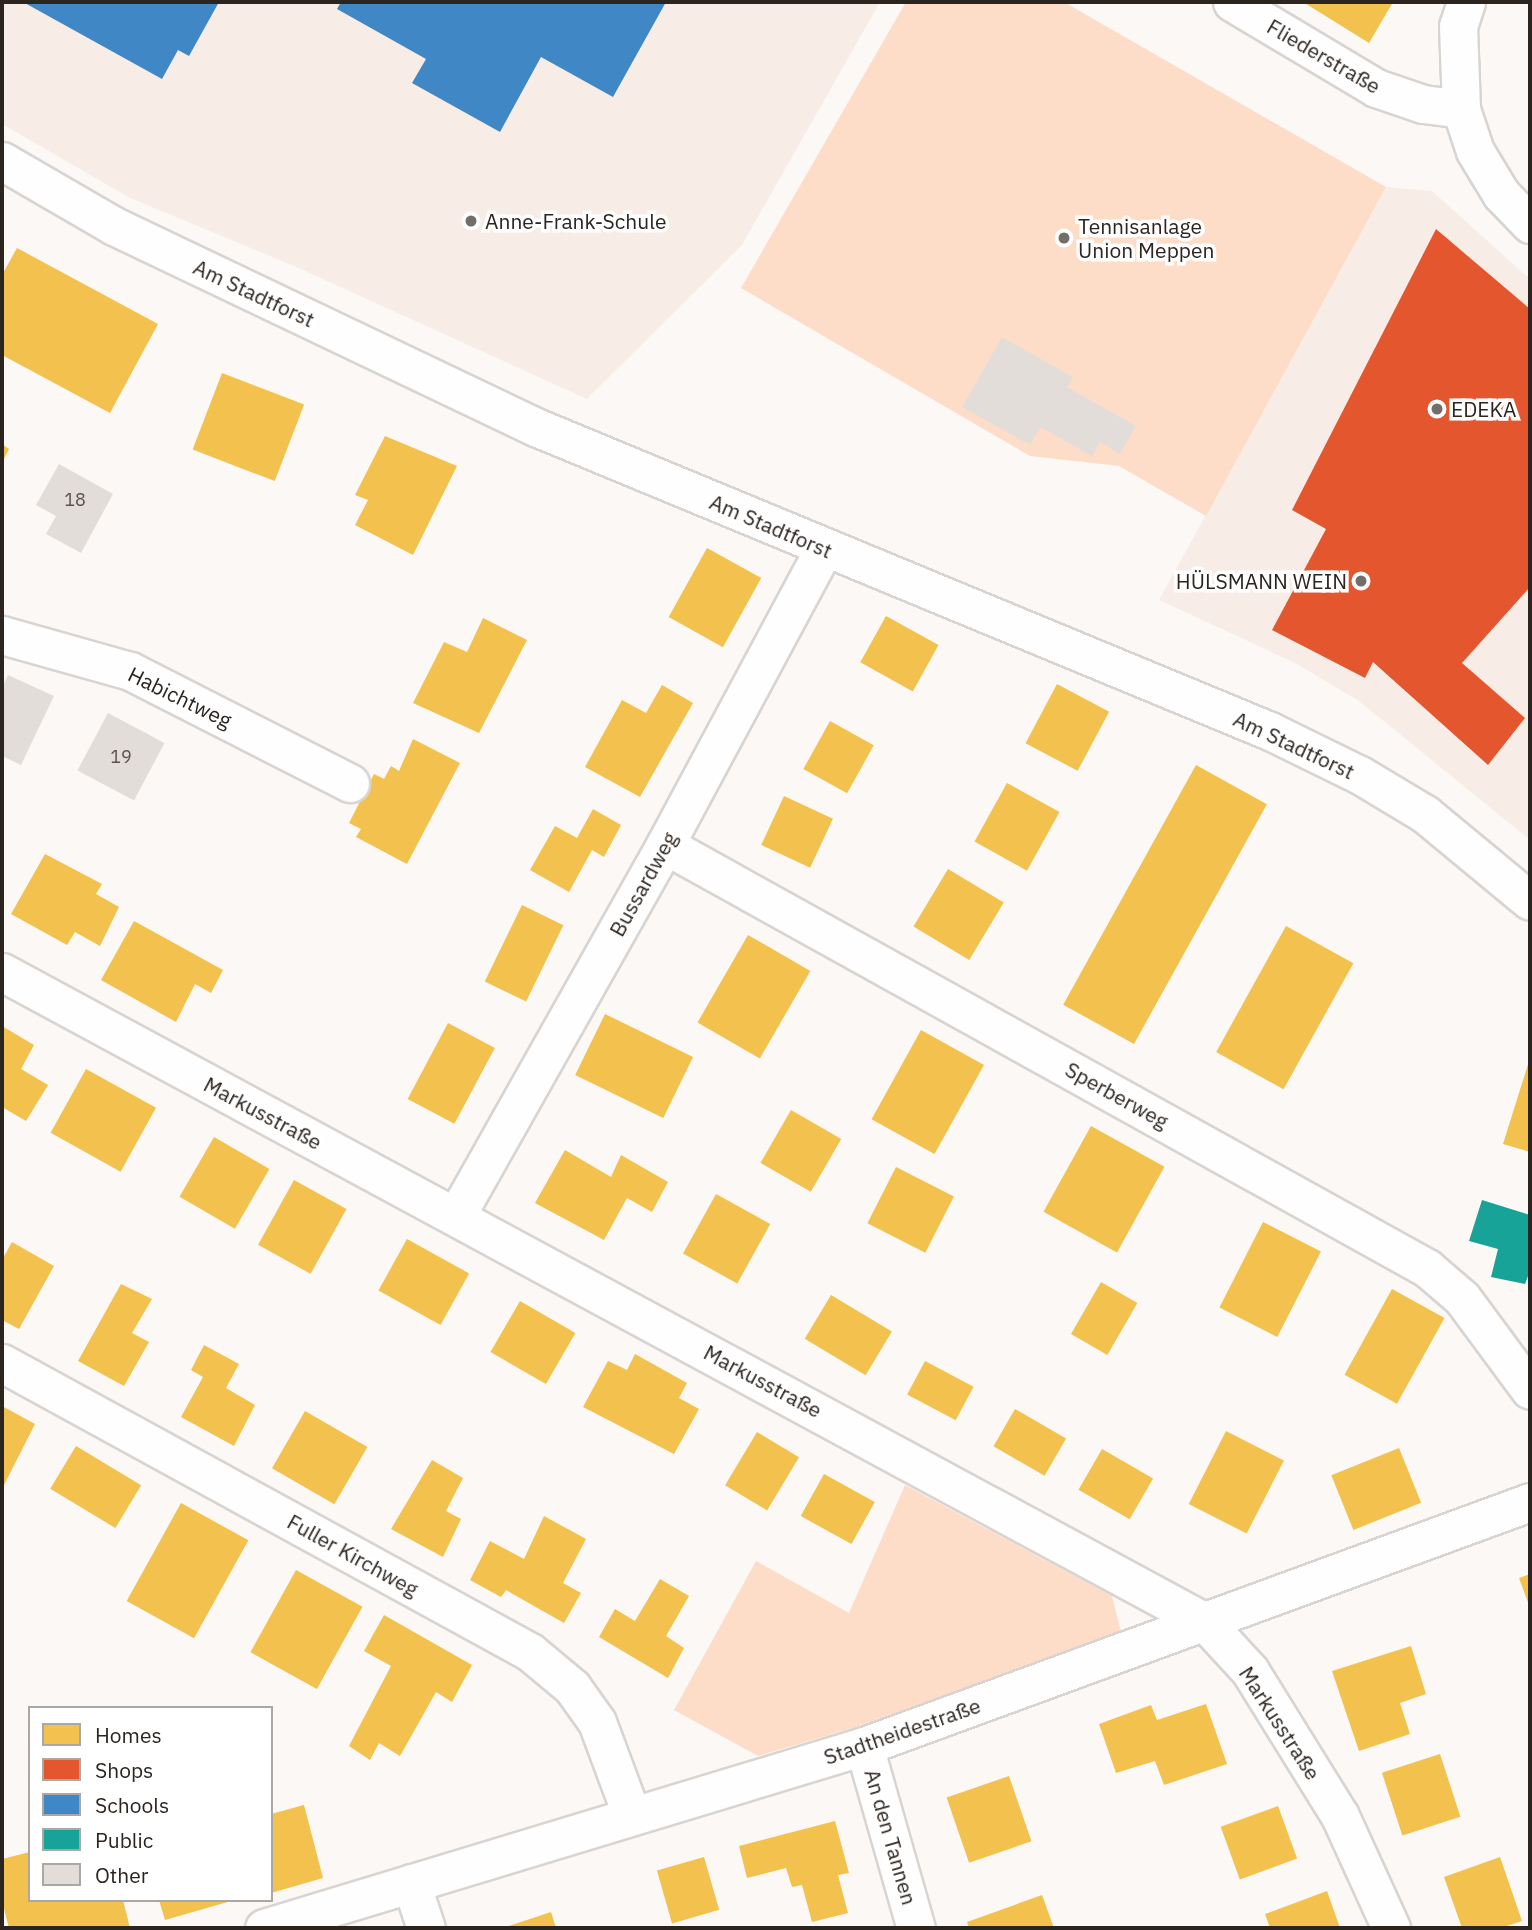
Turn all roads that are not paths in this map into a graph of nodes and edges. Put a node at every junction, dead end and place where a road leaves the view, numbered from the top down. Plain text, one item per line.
1 (1232, 2) edge
2 (1466, 2) edge
3 (1461, 109) junction
4 (2, 160) edge
5 (1530, 224) edge
6 (824, 548) junction
7 (2, 635) edge
8 (349, 783) dead end
9 (665, 845) junction
10 (1530, 901) edge
11 (2, 972) edge
12 (456, 1216) junction
13 (2, 1363) edge
14 (1530, 1390) edge
15 (1530, 1502) edge
16 (1205, 1622) junction
17 (864, 1746) junction
18 (632, 1816) junction
19 (411, 1883) junction
20 (264, 1928) edge
21 (426, 1928) edge
22 (916, 1928) edge
23 (1391, 1928) edge

1 - 3 street, Fliederstraße
2 - 3 street
3 - 5 street
4 - 6 street, Am Stadtforst
6 - 9 street, Bussardweg
6 - 10 street, Am Stadtforst
7 - 8 street, Habichtweg
9 - 12 street, Bussardweg
9 - 14 street, Sperberweg
11 - 12 street, Markusstraße
12 - 16 street, Markusstraße
13 - 18 street, Fuller Kirchweg
15 - 16 street, Stadtheidestraße
16 - 17 street, Stadtheidestraße
16 - 23 street, Markusstraße
17 - 18 street, Stadtheidestraße
17 - 22 street, An den Tannen
18 - 19 street, Stadtheidestraße
19 - 20 street, Stadtheidestraße
19 - 21 street

